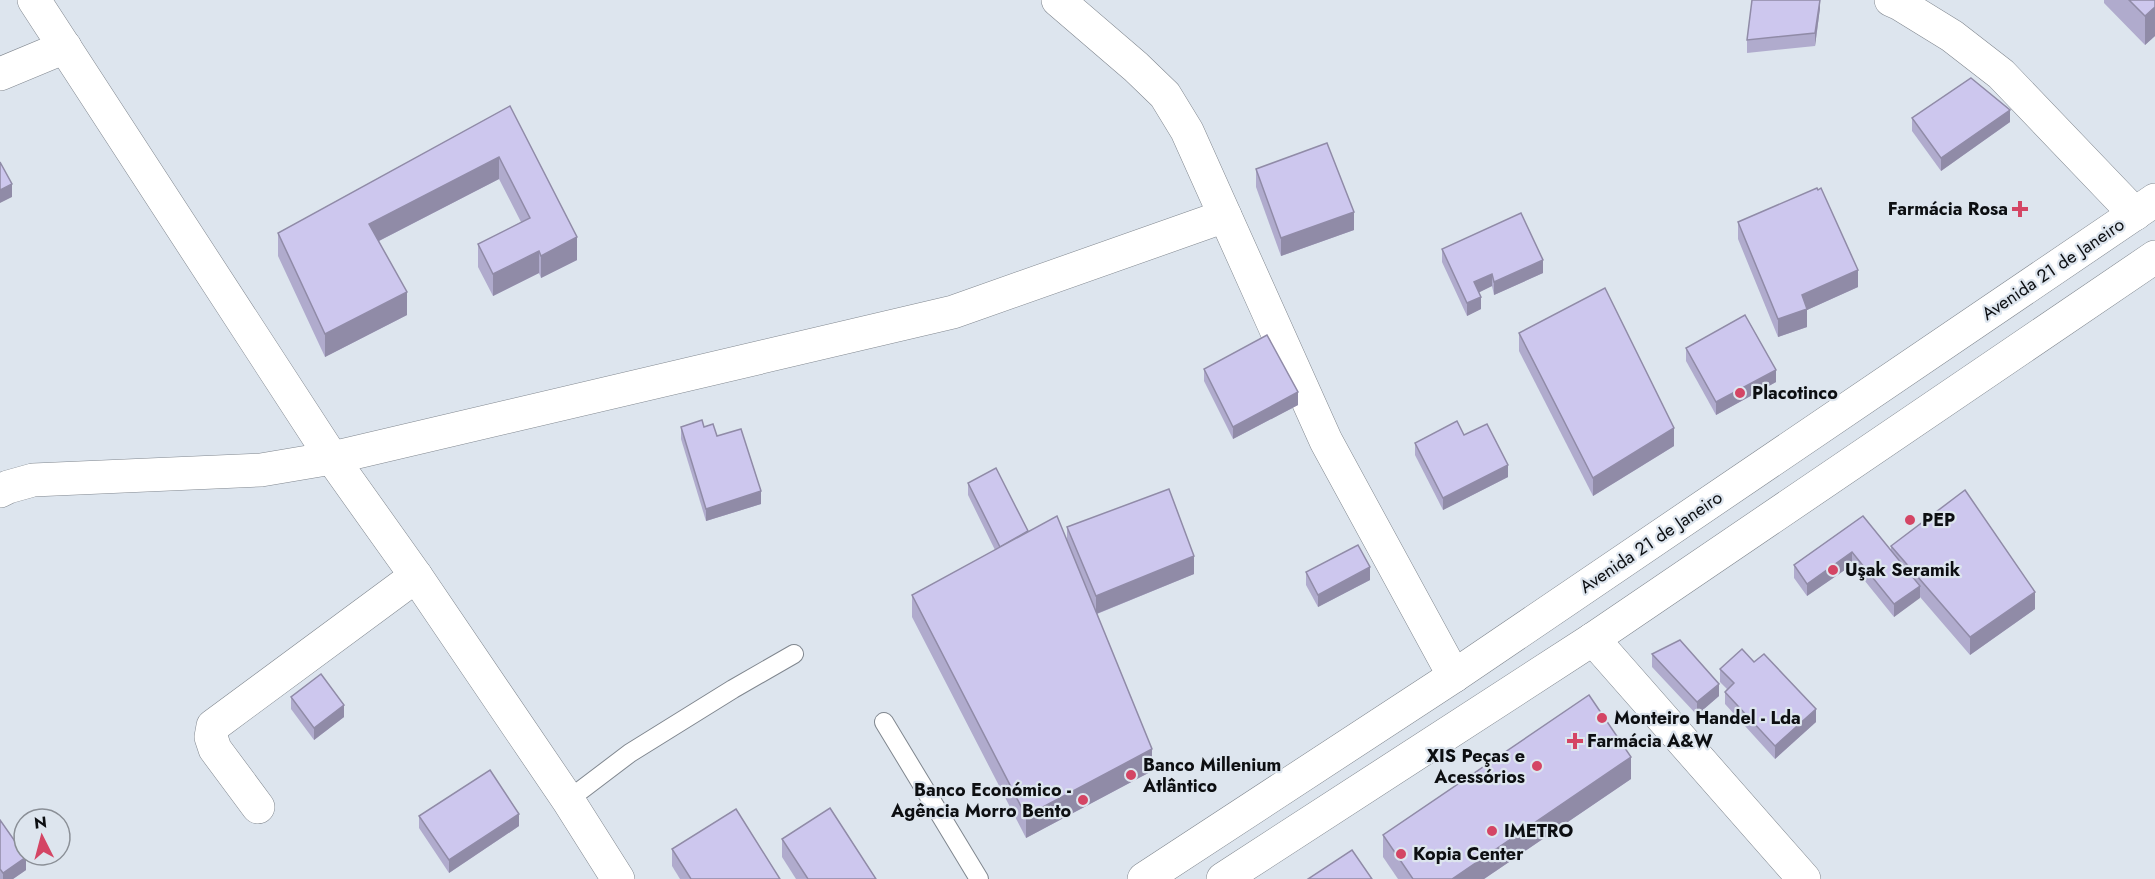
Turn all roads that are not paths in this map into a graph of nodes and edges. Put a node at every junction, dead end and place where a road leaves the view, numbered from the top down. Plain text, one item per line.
1 (34, 0) edge
2 (1058, 0) edge
3 (1891, 0) edge
4 (65, 47) junction
5 (0, 74) edge
6 (2145, 207) edge
7 (1226, 216) junction
8 (2152, 263) edge
9 (332, 458) junction
10 (0, 492) edge
11 (416, 576) junction
12 (1593, 639) junction
13 (794, 654) dead end
14 (1454, 676) junction
15 (884, 722) dead end
16 (568, 800) junction
17 (258, 807) dead end
18 (618, 879) edge
19 (979, 879) edge
20 (1144, 879) edge
21 (1223, 879) edge
22 (1804, 879) edge

1 - 4 street
2 - 7 street
3 - 6 street
4 - 5 street
4 - 9 street
6 - 14 street, Avenida 21 de Janeiro
7 - 9 street
7 - 14 street
8 - 12 street
9 - 10 street
9 - 11 street
11 - 16 street
11 - 17 street
12 - 21 street
12 - 22 street
13 - 16 lane
14 - 20 street, Avenida 21 de Janeiro
15 - 19 lane
16 - 18 street

